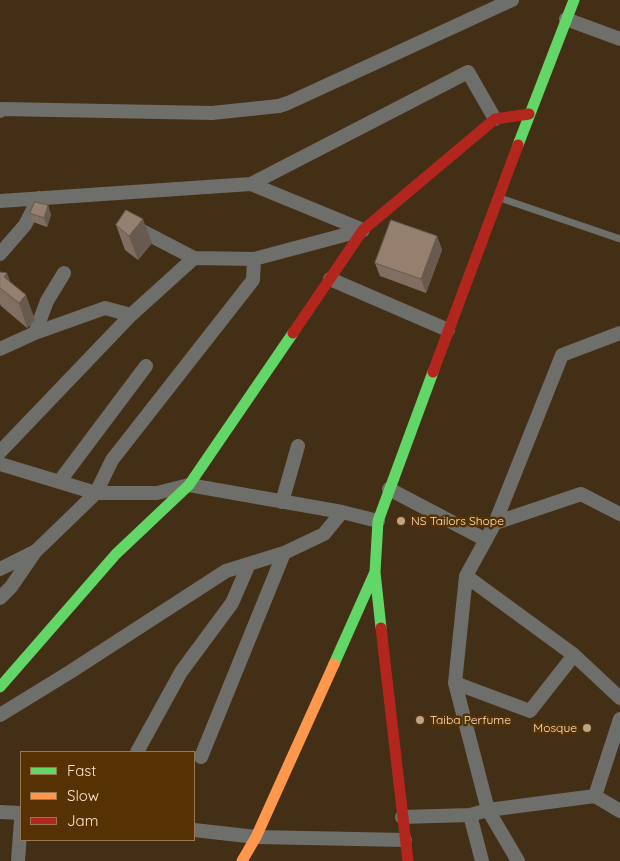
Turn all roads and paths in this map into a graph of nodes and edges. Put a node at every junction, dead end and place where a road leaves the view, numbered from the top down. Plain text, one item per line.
1 (512, 0) edge
2 (574, 0) edge
3 (566, 19) junction
4 (620, 39) edge
5 (0, 111) edge
6 (529, 114) junction
7 (495, 119) junction
8 (251, 184) junction
9 (39, 197) junction
10 (497, 197) junction
11 (0, 201) edge
12 (363, 230) junction
13 (142, 231) edge
14 (620, 238) edge
15 (0, 254) edge
16 (194, 258) junction
17 (254, 259) junction
18 (64, 273) dead end
19 (330, 279) junction
20 (131, 315) junction
21 (448, 330) junction
22 (35, 333) junction
23 (620, 333) edge
24 (0, 349) edge
25 (146, 366) dead end
26 (298, 446) dead end
27 (0, 452) edge
28 (0, 464) edge
29 (59, 482) junction
30 (189, 485) junction
31 (390, 489) junction
32 (96, 493) junction
33 (282, 502) junction
34 (342, 512) junction
35 (620, 514) edge
36 (378, 520) junction
37 (495, 524) junction
38 (486, 540) junction
39 (36, 551) junction
40 (284, 553) junction
41 (249, 564) junction
42 (0, 569) edge
43 (375, 572) junction
44 (466, 576) junction
45 (0, 598) edge
46 (574, 655) junction
47 (455, 683) junction
48 (0, 687) edge
49 (620, 698) edge
50 (0, 715) edge
51 (620, 720) edge
52 (139, 751) edge
53 (201, 757) dead end
54 (595, 796) junction
55 (488, 810) junction
56 (620, 811) edge
57 (0, 812) edge
58 (20, 813) edge
59 (470, 815) junction
60 (402, 817) junction
61 (195, 830) edge
62 (20, 834) edge
63 (256, 836) junction
64 (405, 840) junction
65 (18, 861) edge
66 (242, 861) edge
67 (408, 861) edge
68 (482, 861) edge
69 (518, 861) edge

1 - 5 street
2 - 3 main road
3 - 4 street
3 - 6 main road
6 - 7 main road
6 - 10 main road
7 - 8 street
7 - 12 main road
8 - 9 street
8 - 12 street
9 - 11 street
9 - 15 street
10 - 14 lane
10 - 21 main road
12 - 17 street
12 - 19 main road
13 - 16 street
16 - 17 street
16 - 20 street
17 - 32 street
18 - 22 street
19 - 21 street
19 - 30 main road
20 - 22 street
20 - 27 street
21 - 31 main road
22 - 24 street
23 - 37 street
25 - 29 street
26 - 33 street
28 - 29 street
29 - 32 street
30 - 32 street
30 - 33 street
30 - 48 main road
31 - 36 main road
31 - 38 street
32 - 39 street
33 - 34 street
34 - 36 street
34 - 40 street
35 - 37 street
36 - 43 main road
37 - 38 street
38 - 44 street
39 - 42 street
39 - 45 street
40 - 41 street
40 - 53 street
41 - 50 street
41 - 52 street
43 - 60 main road
43 - 63 main road
44 - 46 street
44 - 47 street
46 - 47 street
46 - 49 street
47 - 55 street
51 - 54 street
54 - 55 street
54 - 56 street
55 - 59 street
55 - 69 street
57 - 58 street
59 - 60 street
59 - 68 street
60 - 64 main road
61 - 63 street
62 - 65 street
63 - 64 street
63 - 66 main road
64 - 67 main road

